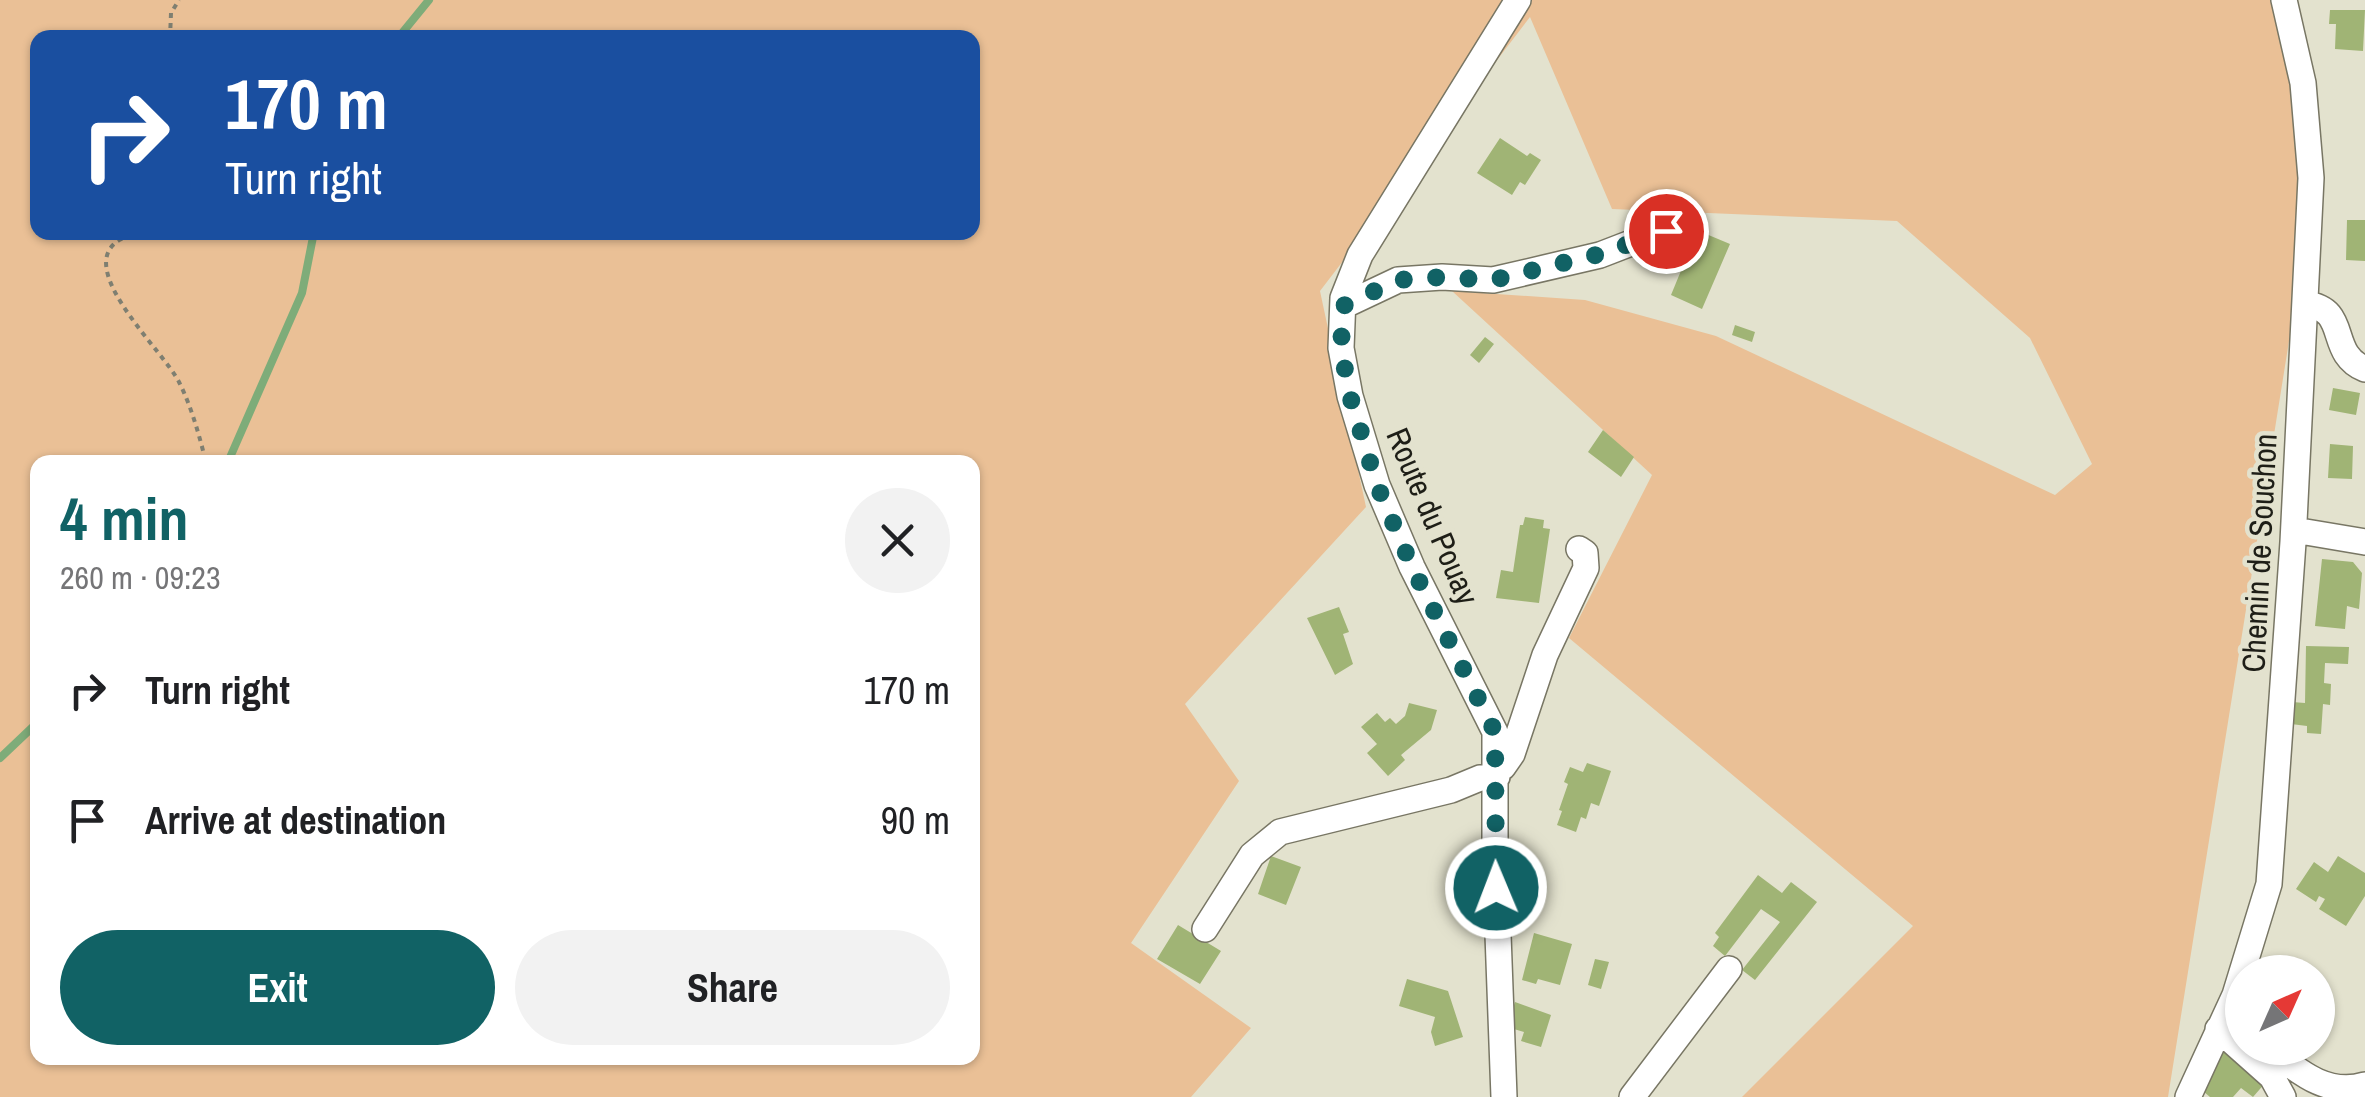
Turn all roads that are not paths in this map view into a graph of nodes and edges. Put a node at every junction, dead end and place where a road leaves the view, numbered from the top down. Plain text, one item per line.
1 (1518, 0) edge
2 (2284, 0) edge
3 (1676, 232) dead end
4 (2304, 304) junction
5 (1343, 306) junction
6 (2365, 369) edge
7 (2294, 530) junction
8 (2365, 542) edge
9 (1579, 549) dead end
10 (1497, 772) junction
11 (1205, 929) dead end
12 (2250, 955) edge
13 (1729, 968) dead end
14 (2225, 1031) edge
15 (2262, 1065) edge
16 (2293, 1065) edge
17 (2365, 1085) edge
18 (1504, 1097) edge
19 (1632, 1097) edge
20 (2188, 1097) edge
21 (2283, 1097) edge

1 - 5 street, Route du Pouay
2 - 4 street, Chemin de Souchon
3 - 5 street
4 - 6 street
4 - 7 street, Chemin de Souchon
5 - 10 street, Route du Pouay
7 - 8 street
7 - 12 street, Chemin de Souchon
9 - 10 street
10 - 11 street
10 - 18 street, Route du Pouay
13 - 19 street
14 - 20 street, Chemin de Souchon
15 - 21 street
16 - 17 street

